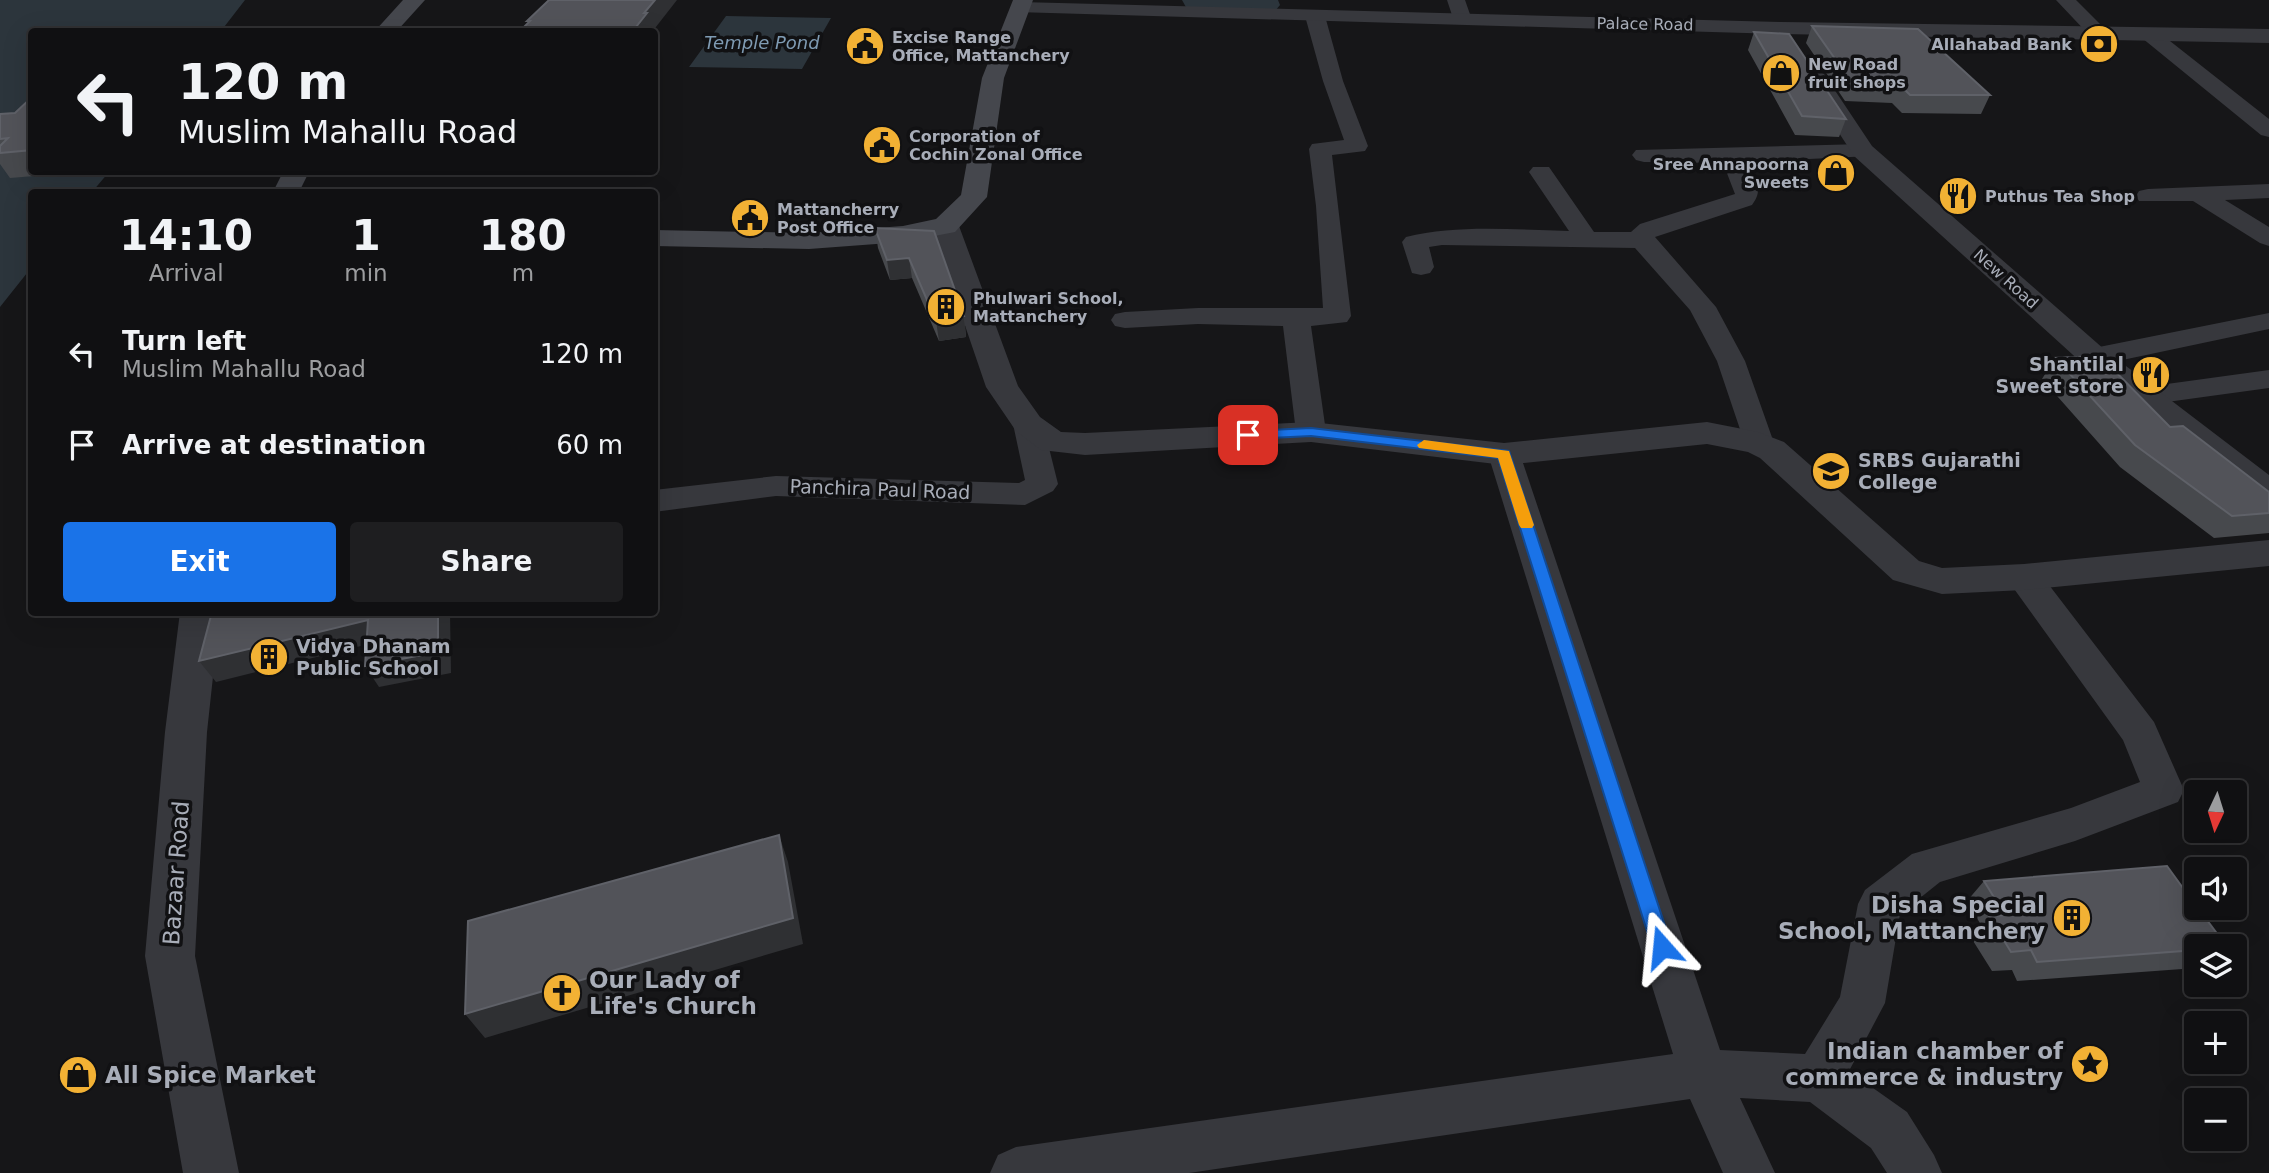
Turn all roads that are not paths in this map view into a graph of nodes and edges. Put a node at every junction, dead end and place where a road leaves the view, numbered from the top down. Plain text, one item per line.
1 (415, 0) edge
2 (2065, 0) edge
3 (1021, 4) edge
4 (1459, 10) edge
5 (1315, 16) junction
6 (1765, 21) junction
7 (388, 28) edge
8 (2098, 33) junction
9 (2149, 34) junction
10 (2269, 36) edge
11 (2269, 130) edge
12 (1863, 151) junction
13 (1644, 155) dead end
14 (1731, 156) junction
15 (1541, 172) dead end
16 (2269, 191) edge
17 (2198, 194) junction
18 (2148, 196) dead end
19 (945, 226) junction
20 (658, 238) edge
21 (1586, 238) junction
22 (2269, 238) edge
23 (1642, 240) junction
24 (1421, 267) dead end
25 (1296, 318) junction
26 (1125, 320) dead end
27 (2269, 321) edge
28 (2094, 357) junction
29 (2269, 379) edge
30 (2145, 396) junction
31 (1028, 424) junction
32 (1311, 432) junction
33 (1758, 443) junction
34 (1504, 454) junction
35 (2269, 493) edge
36 (658, 501) edge
37 (2269, 552) edge
38 (2024, 577) junction
39 (200, 616) edge
40 (1703, 1073) junction
41 (1818, 1078) junction
42 (211, 1173) edge
43 (1016, 1173) edge
44 (1749, 1173) edge
45 (1916, 1173) edge

1 - 7 main road
2 - 8 street
3 - 5 street, Palace Road
3 - 19 main road
4 - 5 street, Palace Road
4 - 6 street, Palace Road
5 - 25 street
6 - 8 street, Palace Road
6 - 12 street, New Road
8 - 9 street, Palace Road
9 - 10 street, Palace Road
9 - 11 street
12 - 14 street
12 - 28 street, New Road
13 - 14 street
14 - 23 street
15 - 21 street
16 - 17 street
17 - 18 street
17 - 22 street
19 - 20 main road
19 - 31 street
21 - 23 street
21 - 24 street
23 - 33 street
25 - 26 street
25 - 32 street
27 - 28 street
28 - 30 street, New Road
29 - 30 street
30 - 35 street, New Road
31 - 32 street
31 - 36 street, Panchira Paul Road
32 - 34 street
33 - 34 street
33 - 38 street
34 - 40 street
37 - 38 street
38 - 41 street
39 - 42 street, Bazaar Road
40 - 41 street
40 - 43 street
40 - 44 street
41 - 45 street

